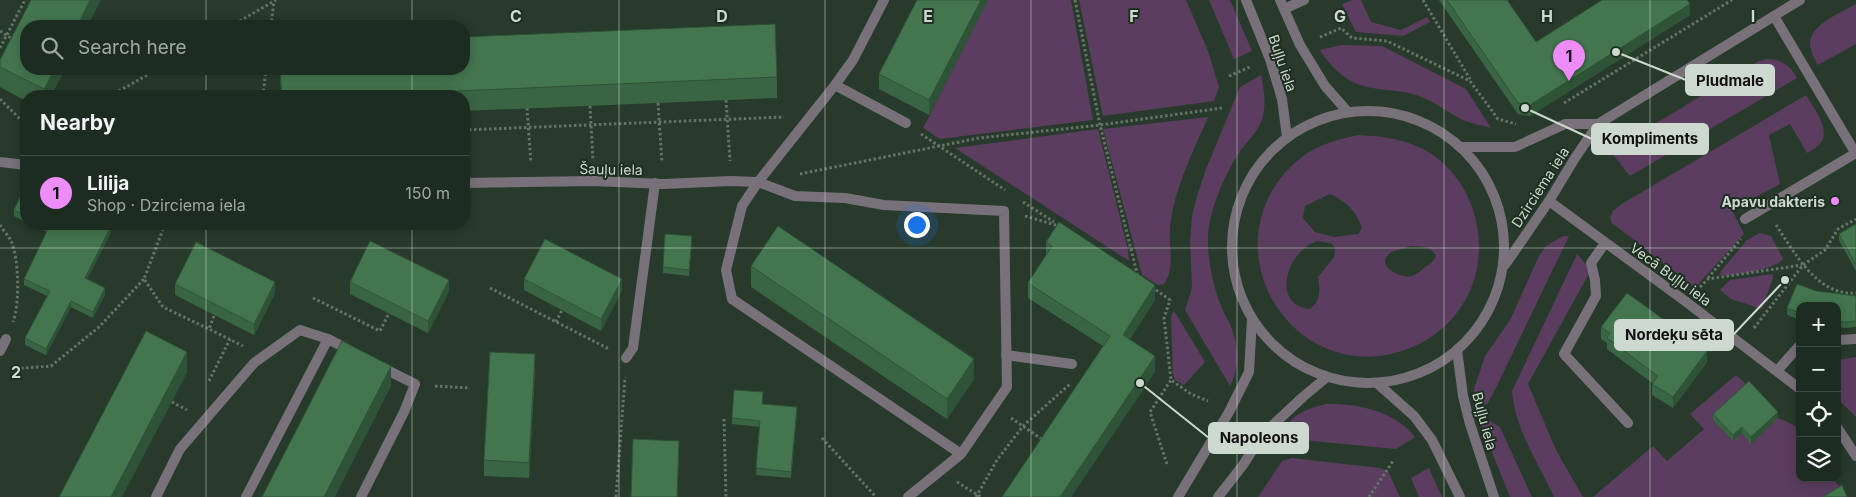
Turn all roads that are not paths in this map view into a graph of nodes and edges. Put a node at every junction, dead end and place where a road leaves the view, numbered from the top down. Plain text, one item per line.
1 (884, 0) edge
2 (1246, 0) edge
3 (1304, 0) edge
4 (1800, 0) edge
5 (1282, 4) edge
6 (1774, 16) junction
7 (836, 85) junction
8 (1347, 111) junction
9 (906, 123) road end
10 (1598, 124) junction
11 (1287, 137) junction
12 (1461, 147) junction
13 (1856, 154) edge
14 (0, 162) edge
15 (20, 164) edge
16 (758, 182) junction
17 (470, 183) edge
18 (659, 183) junction
19 (1550, 201) junction
20 (1745, 219) road end
21 (1605, 243) junction
22 (1505, 265) junction
23 (1252, 320) junction
24 (6, 339) road end
25 (328, 339) junction
26 (1856, 339) edge
27 (1841, 340) edge
28 (1798, 347) edge
29 (0, 350) edge
30 (1457, 350) junction
31 (1006, 355) junction
32 (626, 358) road end
33 (1072, 364) dead end
34 (1776, 371) junction
35 (1327, 377) junction
36 (1378, 384) junction
37 (1796, 386) edge
38 (1628, 423) dead end
39 (1841, 433) edge
40 (961, 454) junction
41 (1856, 456) edge
42 (156, 497) edge
43 (246, 497) edge
44 (361, 497) edge
45 (908, 497) edge
46 (1178, 497) edge
47 (1218, 497) edge
48 (1460, 497) edge
49 (1494, 497) edge

1 - 7 street
2 - 11 street, Buļļu iela
3 - 5 street
4 - 6 street, Dzirciema iela
5 - 8 street, Buļļu iela
6 - 10 street, Dzirciema iela
6 - 13 street
7 - 9 street
7 - 16 street
8 - 11 street
8 - 12 street
10 - 12 street, Dzirciema iela
10 - 19 street, Dzirciema iela
11 - 23 street
12 - 22 street
13 - 20 street
14 - 15 street
16 - 18 street, Šauļu iela
16 - 31 street, Šauļu iela
16 - 40 street
17 - 18 street, Šauļu iela
18 - 32 street
19 - 21 street, Vecā Buļļu iela
19 - 22 street, Dzirciema iela
21 - 34 street, Vecā Buļļu iela
21 - 38 street
22 - 30 street
23 - 35 street
23 - 46 street
24 - 29 street
25 - 42 street
25 - 43 street
25 - 44 street
26 - 27 street
28 - 34 street
30 - 36 street
30 - 49 street, Buļļu iela
31 - 33 street
31 - 40 street
34 - 37 street, Vecā Buļļu iela
35 - 36 street
35 - 47 street
36 - 48 street
39 - 41 street
40 - 45 street

